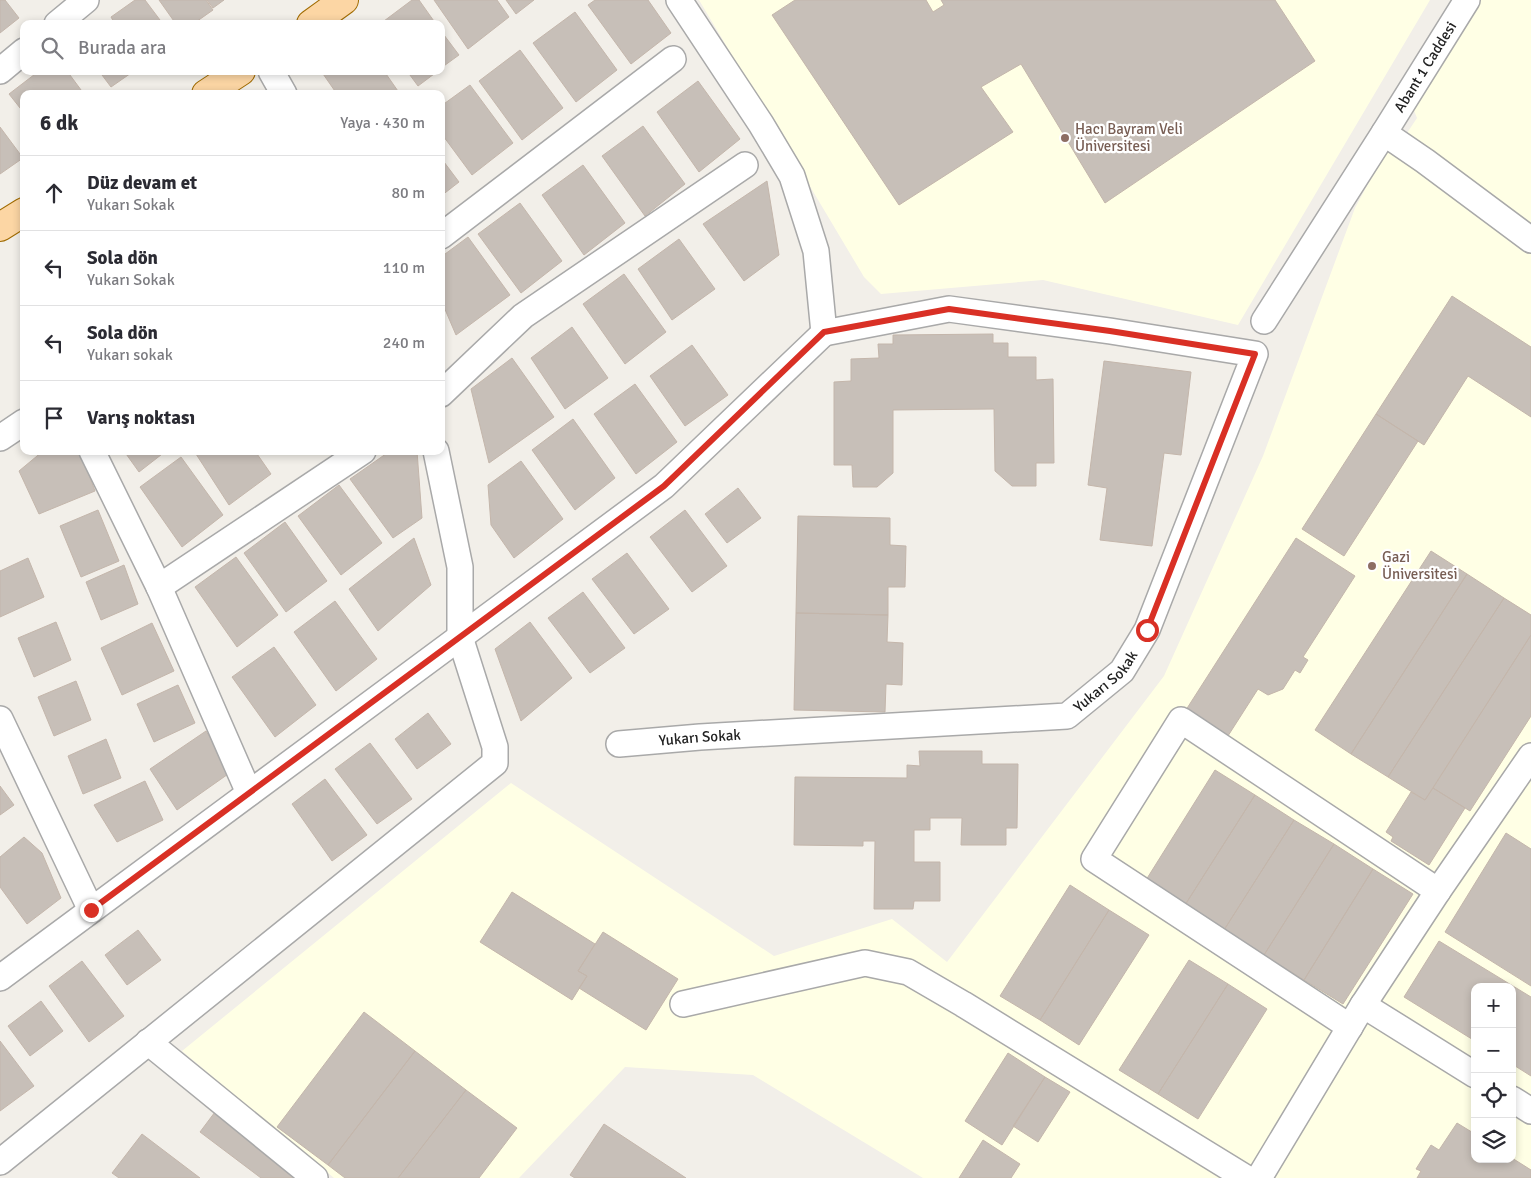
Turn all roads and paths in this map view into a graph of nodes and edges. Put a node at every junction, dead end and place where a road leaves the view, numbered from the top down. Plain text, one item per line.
1 (86, 0) edge
2 (344, 0) edge
3 (679, 0) edge
4 (1467, 0) edge
5 (62, 20) edge
6 (316, 20) edge
7 (20, 54) edge
8 (674, 59) dead end
9 (0, 71) edge
10 (235, 75) edge
11 (272, 75) edge
12 (212, 90) edge
13 (282, 90) edge
14 (1384, 133) junction
15 (745, 165) dead end
16 (20, 214) edge
17 (0, 227) edge
18 (445, 233) edge
19 (1531, 240) edge
20 (1264, 322) dead end
21 (824, 332) junction
22 (445, 390) edge
23 (20, 425) edge
24 (0, 438) edge
25 (94, 455) edge
26 (357, 455) edge
27 (437, 455) edge
28 (159, 587) junction
29 (460, 637) junction
30 (0, 719) edge
31 (619, 744) dead end
32 (1531, 756) edge
33 (250, 793) junction
34 (1438, 891) junction
35 (91, 910) junction
36 (0, 978) edge
37 (683, 1004) dead end
38 (1363, 1005) junction
39 (1350, 1027) junction
40 (148, 1042) junction
41 (1472, 1073) edge
42 (1516, 1102) edge
43 (1531, 1111) edge
44 (0, 1162) edge
45 (315, 1178) edge
46 (1246, 1178) edge
47 (1259, 1178) edge

1 - 5 street
2 - 6 main road
3 - 21 street
4 - 14 street, Abant 1 Caddesi
7 - 9 street
8 - 18 street
10 - 12 main road
11 - 13 street
14 - 19 street
14 - 20 street, Abant 1 Caddesi
15 - 22 street
16 - 17 main road
21 - 29 street
21 - 31 street, Yukarı Sokak
23 - 24 street
25 - 28 street
26 - 28 street
27 - 29 street
28 - 33 street
29 - 33 street
29 - 40 street
30 - 35 street
32 - 34 street
33 - 35 street
34 - 38 street
34 - 39 street
35 - 36 street
37 - 46 street
38 - 39 street
38 - 41 street
39 - 47 street
40 - 44 street
40 - 45 street
42 - 43 street

